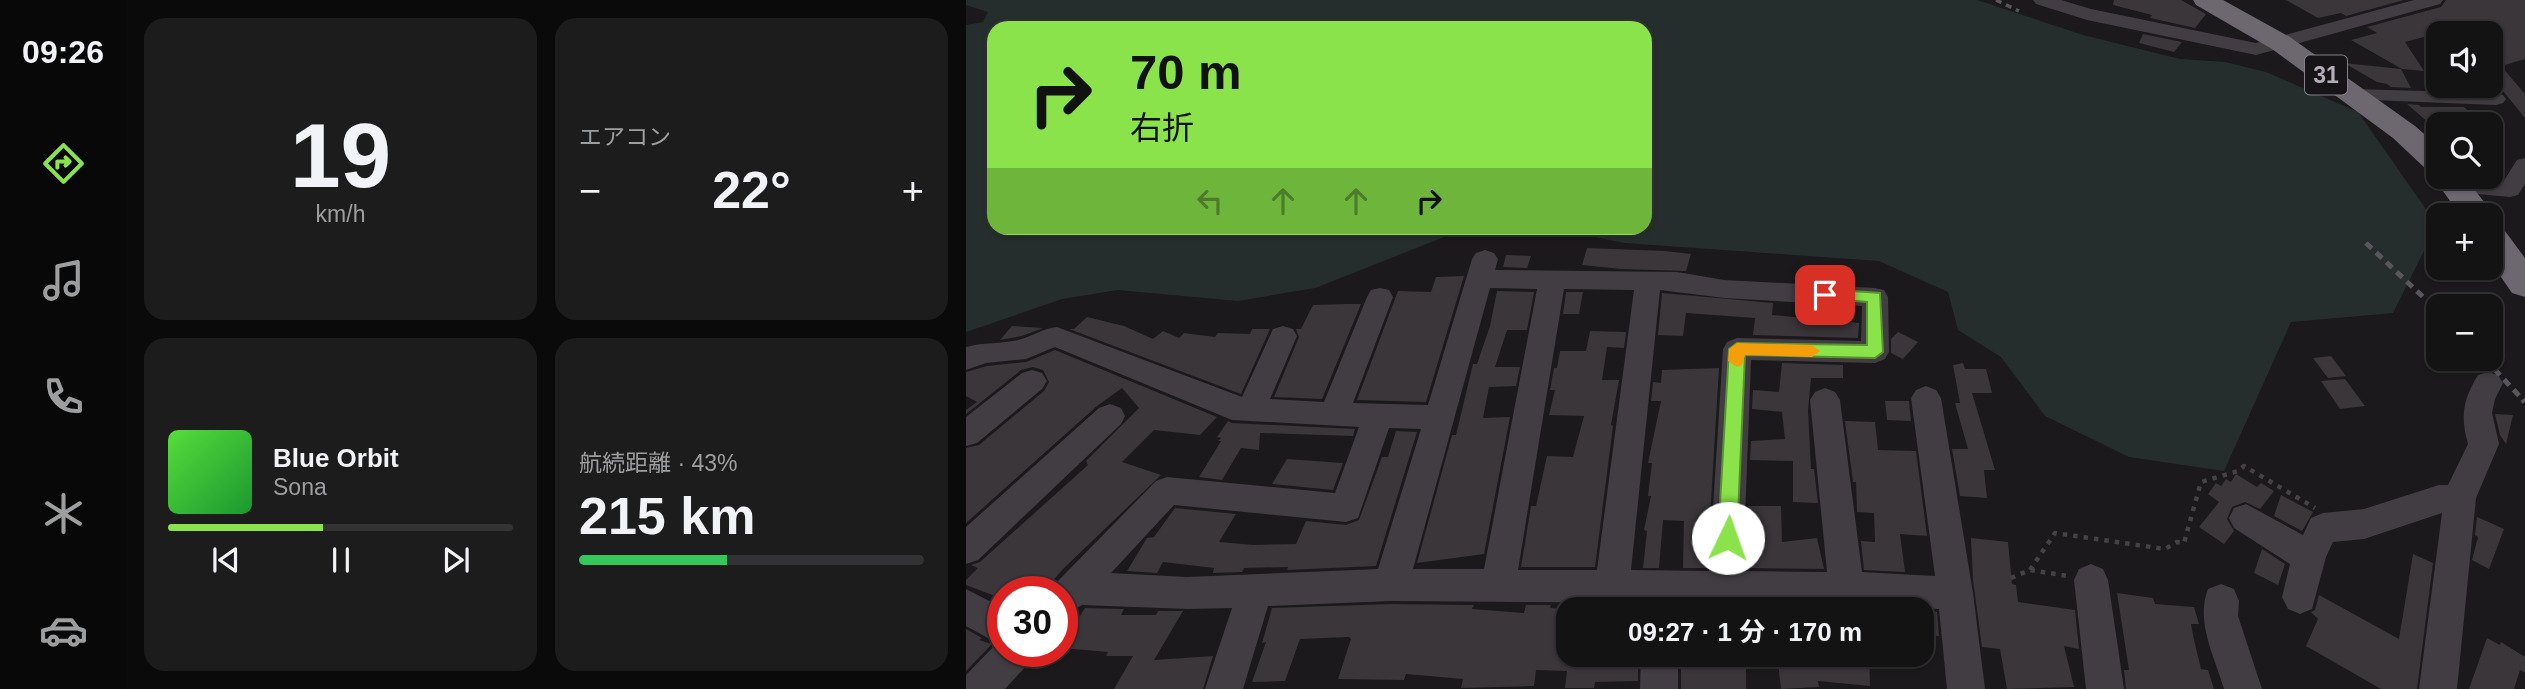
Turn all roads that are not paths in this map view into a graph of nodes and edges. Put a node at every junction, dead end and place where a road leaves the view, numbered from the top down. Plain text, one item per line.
1 (2042, 0) edge
2 (2205, 0) edge
3 (2434, 0) edge
4 (2281, 43) junction
5 (2353, 95) junction
6 (2496, 99) dead end
7 (2426, 154) edge
8 (2525, 166) edge
9 (2503, 188) edge
10 (2503, 253) edge
11 (1552, 281) junction
12 (1648, 281) junction
13 (2525, 284) edge
14 (1380, 297) dead end
15 (1283, 336) dead end
16 (966, 359) edge
17 (1032, 381) dead end
18 (2488, 383) dead end
19 (1926, 398) dead end
20 (1825, 400) dead end
21 (1251, 409) junction
22 (1334, 414) junction
23 (1378, 414) junction
24 (1110, 416) dead end
25 (1440, 417) junction
26 (966, 434) edge
27 (2460, 498) junction
28 (2246, 518) dead end
29 (966, 549) edge
30 (2309, 557) junction
31 (2091, 580) road end
32 (1078, 584) edge
33 (1391, 585) junction
34 (1498, 586) junction
35 (1612, 587) junction
36 (1725, 588) junction
37 (1846, 589) junction
38 (1255, 590) junction
39 (1955, 593) junction
40 (1078, 595) edge
41 (1657, 597) edge
42 (1668, 597) edge
43 (2300, 597) dead end
44 (2221, 601) dead end
45 (966, 606) edge
46 (987, 618) edge
47 (1000, 667) edge
48 (1660, 667) edge
49 (979, 689) edge
50 (1223, 689) edge
51 (1660, 689) edge
52 (1966, 689) edge
53 (2105, 689) edge
54 (2243, 689) edge
55 (2438, 689) edge

1 - 4 street
2 - 4 highway, 31
3 - 4 street
4 - 5 highway, 31
5 - 6 street
5 - 7 highway, 31
8 - 9 street
10 - 13 highway
11 - 12 street
11 - 25 street
11 - 34 street
12 - 35 street
12 - 36 street
14 - 22 street
15 - 21 street
16 - 21 street
17 - 26 street
18 - 27 street
19 - 39 street
20 - 37 street
21 - 22 street
22 - 23 street
23 - 25 street
23 - 32 street
24 - 29 street
25 - 33 street
27 - 30 street
27 - 55 street
28 - 30 street
30 - 43 street
31 - 53 street
33 - 34 street
33 - 38 street
34 - 35 street
35 - 41 street
36 - 37 street
36 - 42 street
37 - 39 street
38 - 40 street
38 - 50 street
39 - 52 street
44 - 54 street
45 - 46 street
47 - 49 street
48 - 51 street

